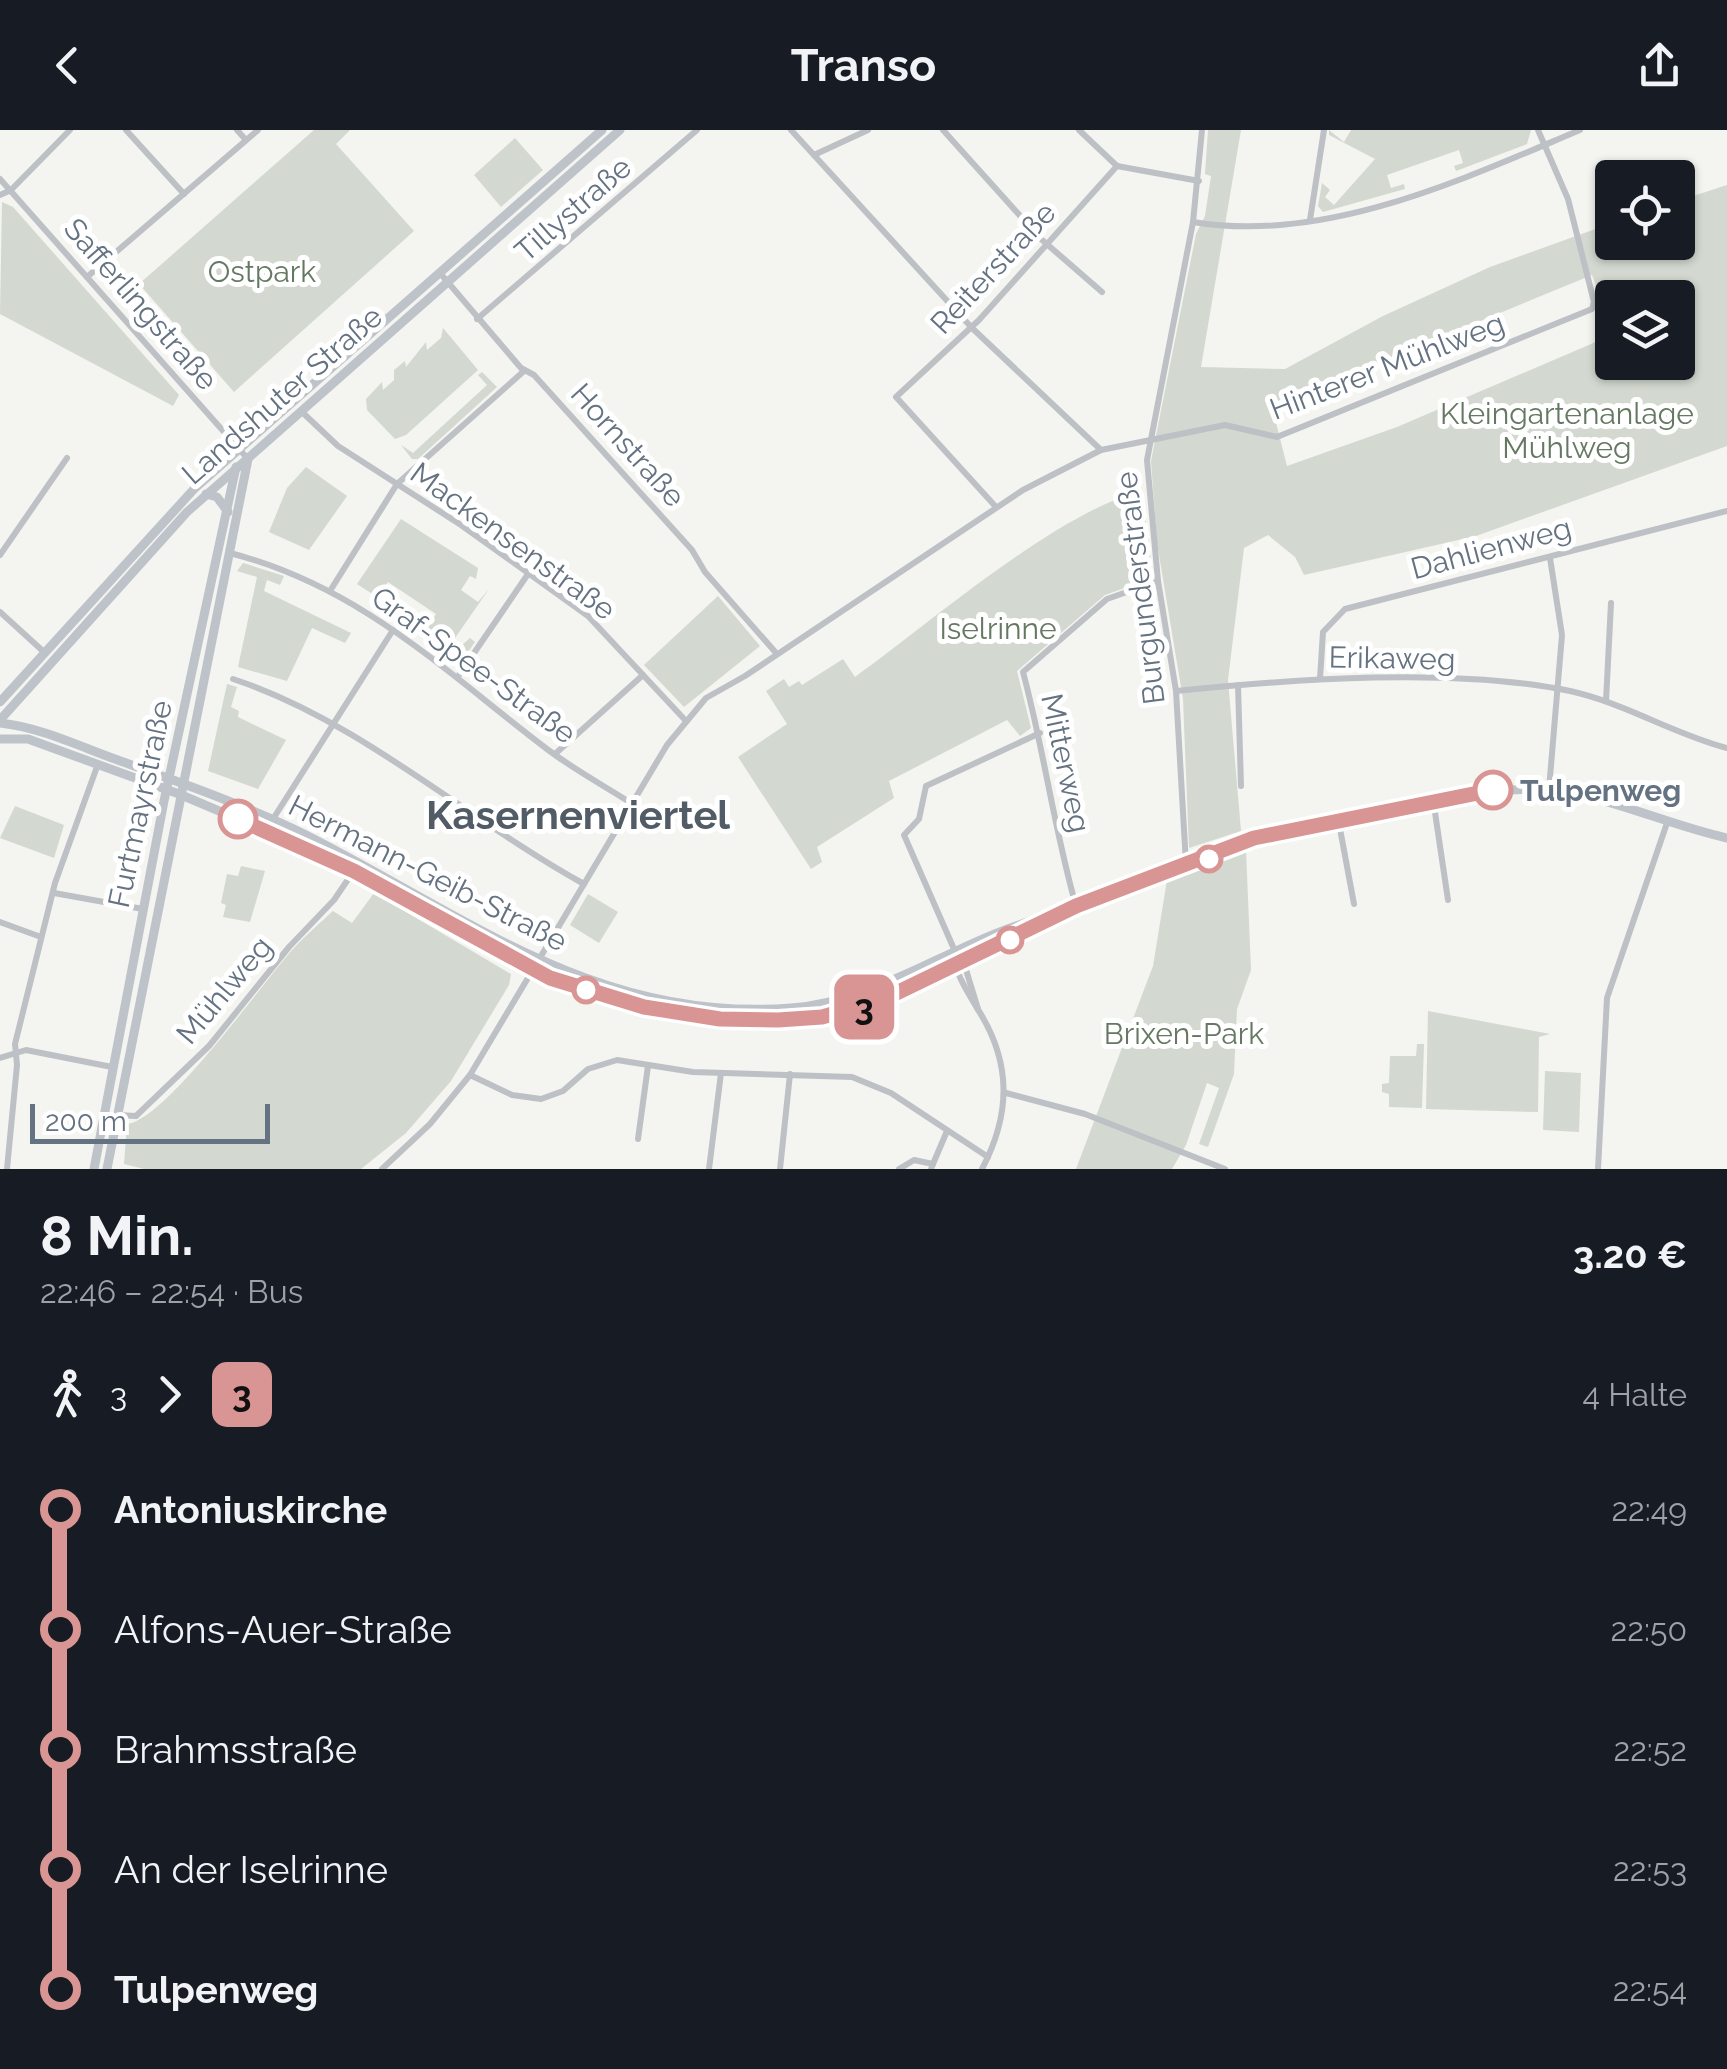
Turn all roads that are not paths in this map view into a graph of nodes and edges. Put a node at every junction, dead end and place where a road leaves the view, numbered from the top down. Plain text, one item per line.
1 (70, 130) edge
2 (126, 130) edge
3 (237, 130) edge
4 (258, 130) edge
5 (602, 130) edge
6 (620, 130) edge
7 (697, 130) edge
8 (791, 130) edge
9 (868, 130) edge
10 (943, 130) edge
11 (1079, 130) edge
12 (1202, 130) edge
13 (1324, 130) edge
14 (1538, 130) edge
15 (1580, 130) edge
16 (246, 140) junction
17 (1546, 144) junction
18 (814, 155) junction
19 (1117, 166) junction
20 (0, 179) edge
21 (1199, 182) junction
22 (11, 190) junction
23 (184, 194) junction
24 (0, 195) edge
25 (1310, 220) junction
26 (1193, 222) junction
27 (1048, 244) junction
28 (88, 277) junction
29 (444, 278) junction
30 (1102, 292) dead end
31 (477, 319) junction
32 (972, 328) junction
33 (524, 371) junction
34 (302, 412) junction
35 (1148, 440) junction
36 (240, 450) junction
37 (1101, 450) junction
38 (68, 458) dead end
39 (248, 459) junction
40 (236, 468) junction
41 (397, 484) junction
42 (206, 494) junction
43 (996, 507) junction
44 (1727, 511) edge
45 (228, 512) junction
46 (230, 553) junction
47 (0, 556) edge
48 (1550, 558) junction
49 (528, 574) junction
50 (1158, 582) junction
51 (330, 590) junction
52 (1610, 604) dead end
53 (0, 612) edge
54 (393, 630) junction
55 (44, 652) junction
56 (777, 654) junction
57 (458, 675) junction
58 (643, 675) junction
59 (233, 680) dead end
60 (1320, 680) junction
61 (1238, 684) junction
62 (1557, 689) junction
63 (1176, 691) junction
64 (1606, 701) junction
65 (0, 702) edge
66 (12, 707) junction
67 (0, 721) edge
68 (686, 721) junction
69 (333, 725) junction
70 (18, 726) junction
71 (1040, 733) junction
72 (0, 739) edge
73 (1727, 748) edge
74 (555, 754) junction
75 (98, 764) junction
76 (168, 784) junction
77 (1242, 786) dead end
78 (180, 788) junction
79 (1548, 789) junction
80 (1433, 799) junction
81 (631, 803) junction
82 (1338, 818) junction
83 (272, 820) junction
84 (1667, 823) junction
85 (1727, 838) edge
86 (1187, 865) junction
87 (354, 871) junction
88 (584, 884) junction
89 (54, 893) junction
90 (1448, 900) dead end
91 (1354, 904) dead end
92 (1076, 906) junction
93 (143, 909) junction
94 (1061, 913) junction
95 (0, 922) edge
96 (41, 937) junction
97 (954, 950) junction
98 (958, 962) junction
99 (536, 967) junction
100 (16, 1055) junction
101 (0, 1058) edge
102 (648, 1066) junction
103 (112, 1067) junction
104 (720, 1073) junction
105 (790, 1074) junction
106 (470, 1076) junction
107 (1006, 1093) junction
108 (116, 1115) junction
109 (948, 1131) junction
110 (638, 1139) dead end
111 (988, 1157) junction
112 (932, 1166) edge
113 (7, 1169) edge
114 (94, 1169) edge
115 (107, 1169) edge
116 (382, 1169) edge
117 (709, 1169) edge
118 (780, 1169) edge
119 (899, 1169) edge
120 (982, 1169) edge
121 (1225, 1169) edge
122 (1598, 1169) edge

1 - 22 street
2 - 23 street
3 - 16 street
4 - 16 street
5 - 29 main road, Landshuter Straße
6 - 29 main road, Landshuter Straße
7 - 31 street, Tillystraße
8 - 18 street
9 - 18 street
10 - 27 street
11 - 19 street
12 - 21 street, Burgunderstraße
13 - 25 street
14 - 17 street
15 - 17 street
16 - 23 street
17 - 25 street
17 - 35 street, Hinterer Mühlweg
18 - 32 street
19 - 21 street
19 - 27 street, Reiterstraße
20 - 22 street, Safferlingstraße
21 - 26 street, Burgunderstraße
22 - 24 street
22 - 28 street, Safferlingstraße
23 - 28 street
25 - 26 street
26 - 35 street, Burgunderstraße
27 - 30 street
27 - 32 street, Reiterstraße
28 - 36 street, Safferlingstraße
29 - 31 street, Hornstraße
29 - 34 main road, Landshuter Straße
29 - 36 main road, Landshuter Straße
31 - 33 street, Hornstraße
32 - 37 street
32 - 43 street, Reiterstraße
33 - 41 street
33 - 56 street, Hornstraße
34 - 39 main road, Landshuter Straße
34 - 41 street, Mackensenstraße
35 - 37 street
35 - 50 street, Burgunderstraße
36 - 39 street, Safferlingstraße
36 - 40 main road, Furtmayrstraße
36 - 55 main road, Landshuter Straße
37 - 43 street
38 - 47 street
39 - 40 main road, Landshuter Straße
39 - 46 main road, Furtmayrstraße
40 - 42 main road, Landshuter Straße
40 - 45 main road, Furtmayrstraße
41 - 49 street, Mackensenstraße
41 - 51 street
42 - 45 main road
42 - 66 main road, Landshuter Straße
43 - 56 street
44 - 48 street, Dahlienweg
45 - 76 main road, Furtmayrstraße
46 - 51 street, Graf-Spee-Straße
46 - 78 main road, Furtmayrstraße
48 - 60 street, Dahlienweg
48 - 62 street
49 - 57 street
49 - 58 street, Mackensenstraße
50 - 63 street, Burgunderstraße
50 - 71 street, Mitterweg
51 - 54 street, Graf-Spee-Straße
52 - 64 street
53 - 55 street
54 - 57 street, Graf-Spee-Straße
54 - 69 street
55 - 65 main road, Landshuter Straße
56 - 68 street
57 - 74 street, Graf-Spee-Straße
58 - 68 street, Mackensenstraße
58 - 74 street
59 - 69 street
60 - 61 street, Erikaweg
60 - 62 street, Erikaweg
61 - 63 street, Erikaweg
61 - 77 street
62 - 64 street, Erikaweg
62 - 79 street
63 - 86 street, Burgunderstraße
64 - 73 street, Erikaweg
66 - 67 main road, Landshuter Straße
66 - 70 main road
67 - 70 main road, Hermann-Geib-Straße
68 - 81 street
69 - 83 street
69 - 88 street
70 - 76 main road, Hermann-Geib-Straße
71 - 92 street, Mitterweg
71 - 97 street
72 - 75 main road, Hermann-Geib-Straße
74 - 81 street, Graf-Spee-Straße
75 - 76 main road, Hermann-Geib-Straße
75 - 89 street
76 - 78 main road, Hermann-Geib-Straße
76 - 93 main road, Furtmayrstraße
78 - 83 main road, Hermann-Geib-Straße
78 - 87 main road, Hermann-Geib-Straße
78 - 108 main road, Furtmayrstraße
79 - 80 main road, Hermann-Geib-Straße
79 - 84 main road, Hermann-Geib-Straße
80 - 82 main road, Hermann-Geib-Straße
80 - 90 street
81 - 88 street
82 - 86 main road, Hermann-Geib-Straße
82 - 91 street
83 - 99 main road, Hermann-Geib-Straße
84 - 85 main road, Hermann-Geib-Straße
84 - 122 street
86 - 92 main road, Hermann-Geib-Straße
87 - 99 main road, Hermann-Geib-Straße
87 - 108 street, Mühlweg
88 - 99 street
89 - 93 street
89 - 96 street
92 - 94 main road, Hermann-Geib-Straße
93 - 103 main road, Furtmayrstraße
94 - 97 main road, Hermann-Geib-Straße
94 - 98 main road, Hermann-Geib-Straße
95 - 96 street
96 - 100 street
97 - 98 street
97 - 99 main road, Hermann-Geib-Straße
98 - 99 main road, Hermann-Geib-Straße
98 - 107 street
99 - 106 street
100 - 101 street
100 - 103 street
100 - 113 street
102 - 104 street
102 - 106 street
102 - 110 street
103 - 114 main road, Furtmayrstraße
104 - 105 street
104 - 117 street
105 - 109 street
105 - 118 street
106 - 116 street
107 - 111 street
107 - 121 street
108 - 115 main road, Furtmayrstraße
109 - 111 street
109 - 112 street
111 - 120 street
112 - 119 street

